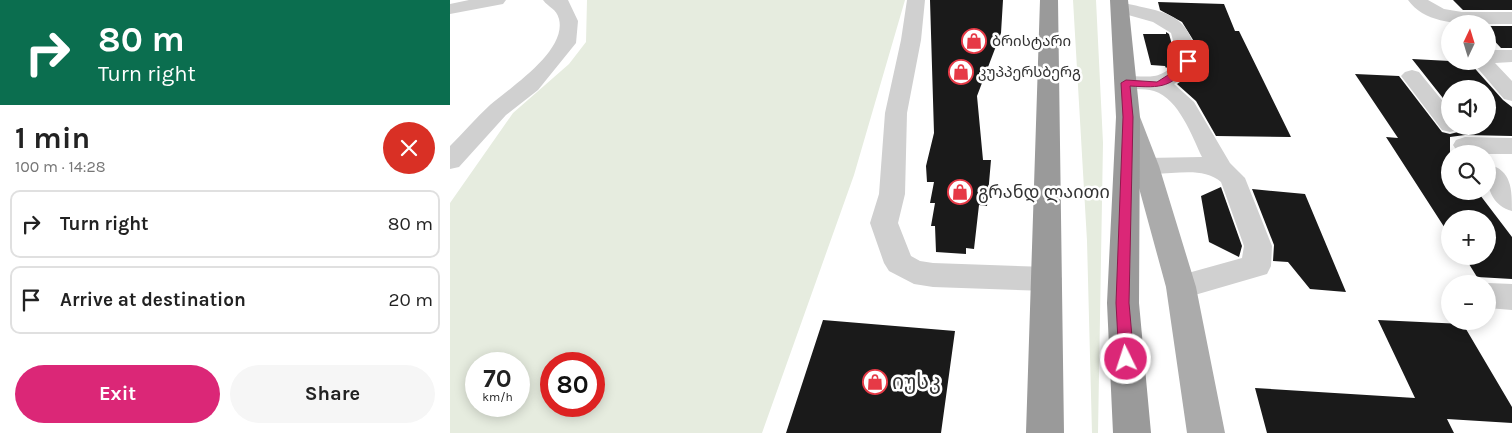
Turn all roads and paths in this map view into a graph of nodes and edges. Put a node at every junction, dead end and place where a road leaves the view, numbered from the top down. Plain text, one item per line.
1 (497, 0) edge
2 (552, 0) edge
3 (916, 0) edge
4 (1049, 0) edge
5 (1417, 0) edge
6 (1120, 3) edge
7 (450, 9) edge
8 (1512, 18) edge
9 (1512, 56) edge
10 (1496, 57) edge
11 (1490, 70) edge
12 (1412, 76) dead end
13 (1126, 83) junction
14 (1158, 85) junction
15 (1512, 94) edge
16 (1441, 114) edge
17 (1128, 117) junction
18 (1457, 135) edge
19 (1465, 145) edge
20 (1512, 146) edge
21 (1496, 147) edge
22 (450, 161) edge
23 (1146, 166) junction
24 (1220, 168) junction
25 (1496, 182) edge
26 (1512, 202) edge
27 (1047, 279) junction
28 (1181, 287) junction
29 (1496, 296) edge
30 (1512, 297) edge
31 (1045, 433) edge
32 (1132, 433) edge
33 (1206, 433) edge

1 - 7 lane
2 - 22 lane
3 - 27 lane
4 - 27 highway
5 - 8 lane
6 - 13 highway
6 - 14 lane
9 - 10 lane
11 - 15 lane
12 - 16 lane
13 - 14 lane
13 - 17 highway
14 - 24 lane
17 - 23 main road
17 - 32 highway
18 - 19 lane
20 - 21 lane
23 - 24 lane
23 - 28 main road
24 - 28 lane
25 - 26 lane
27 - 31 highway
28 - 33 main road
29 - 30 lane

